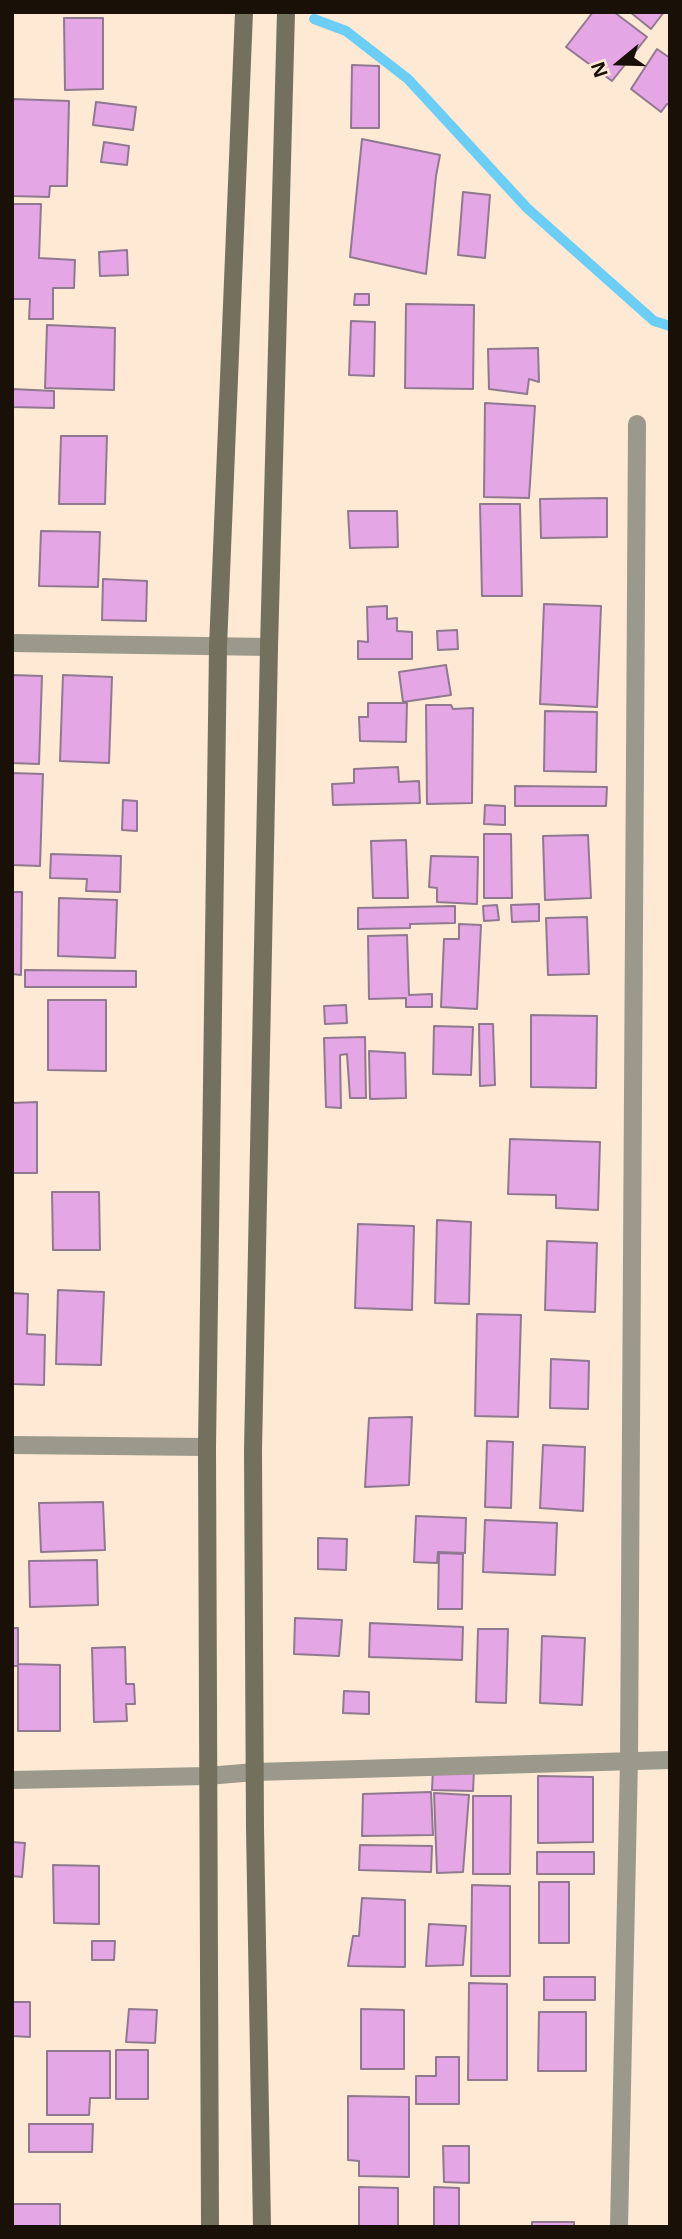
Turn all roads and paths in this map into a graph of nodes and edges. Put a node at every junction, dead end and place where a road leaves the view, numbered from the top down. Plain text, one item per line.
1 (244, 12) edge
2 (286, 12) edge
3 (638, 424) dead end
4 (12, 643) edge
5 (218, 647) junction
6 (269, 647) junction
7 (12, 1445) edge
8 (206, 1447) junction
9 (629, 1760) junction
10 (670, 1760) edge
11 (254, 1772) junction
12 (207, 1776) junction
13 (12, 1780) edge
14 (210, 2227) edge
15 (262, 2227) edge
16 (619, 2227) edge

1 - 5 street
2 - 6 street
3 - 9 street
4 - 5 street
5 - 6 street
5 - 8 street
6 - 11 street
7 - 8 street
8 - 12 street
9 - 10 street
9 - 11 street
9 - 16 street
11 - 12 street
11 - 15 street
12 - 13 street
12 - 14 street

